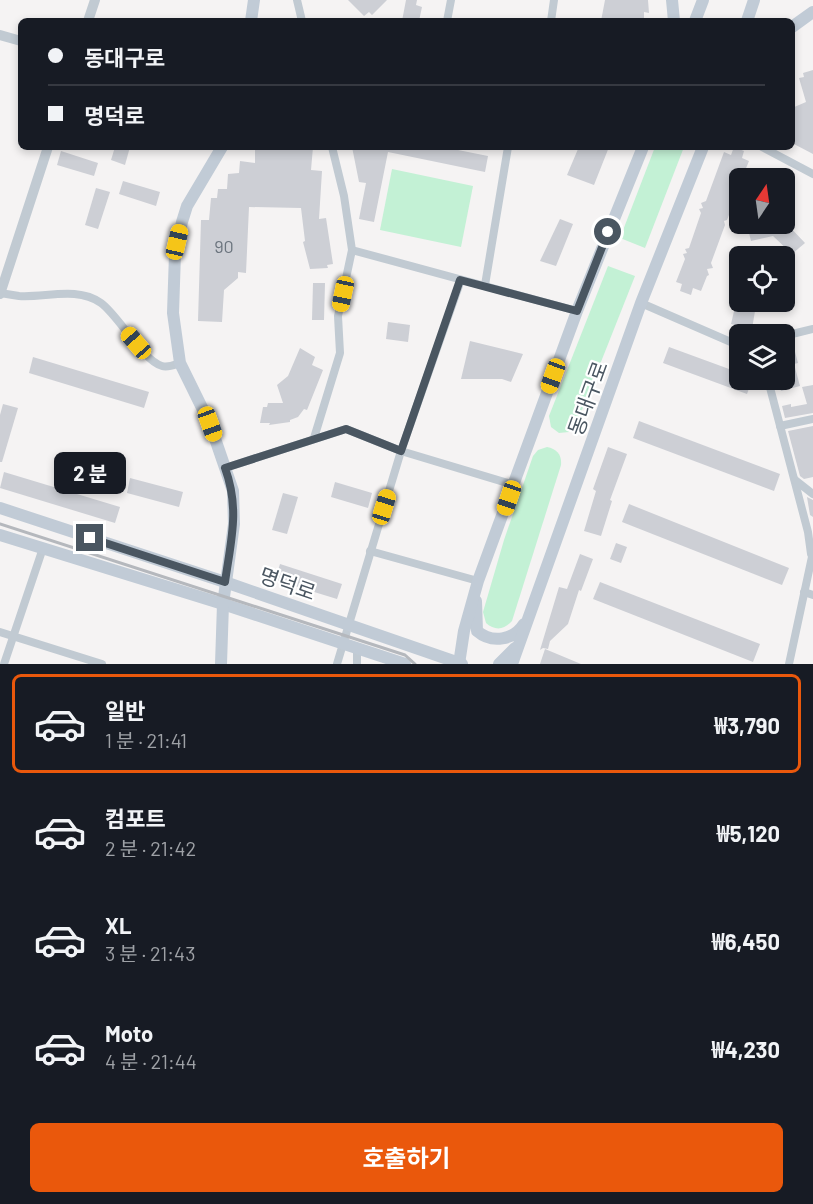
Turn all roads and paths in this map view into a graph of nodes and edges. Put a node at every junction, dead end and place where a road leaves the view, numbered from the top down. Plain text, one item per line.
1 (95, 0) edge
2 (254, 0) edge
3 (297, 0) edge
4 (451, 0) edge
5 (554, 0) edge
6 (672, 0) edge
7 (703, 0) edge
8 (754, 0) edge
9 (813, 12) edge
10 (89, 18) edge
11 (251, 18) edge
12 (301, 18) edge
13 (448, 18) edge
14 (551, 18) edge
15 (674, 18) edge
16 (696, 18) edge
17 (748, 18) edge
18 (795, 25) edge
19 (0, 35) edge
20 (18, 40) edge
21 (47, 150) edge
22 (220, 150) edge
23 (333, 150) edge
24 (508, 150) edge
25 (642, 150) edge
26 (702, 150) edge
27 (768, 150) edge
28 (813, 174) edge
29 (352, 250) junction
30 (460, 280) junction
31 (485, 285) junction
32 (0, 293) edge
33 (641, 303) junction
34 (577, 311) junction
35 (813, 329) edge
36 (795, 333) edge
37 (729, 341) edge
38 (180, 363) junction
39 (771, 390) edge
40 (813, 419) edge
41 (780, 426) junction
42 (314, 438) junction
43 (401, 451) junction
44 (225, 468) junction
45 (795, 480) junction
46 (514, 485) junction
47 (813, 494) edge
48 (0, 508) edge
49 (0, 535) edge
50 (43, 548) junction
51 (370, 551) junction
52 (812, 553) edge
53 (225, 582) junction
54 (476, 586) junction
55 (804, 592) junction
56 (813, 595) edge
57 (223, 604) junction
58 (527, 620) junction
59 (347, 625) junction
60 (0, 632) edge
61 (15, 637) junction
62 (343, 645) junction
63 (518, 645) junction
64 (357, 649) junction
65 (4, 664) edge
66 (102, 664) edge
67 (221, 664) edge
68 (337, 664) edge
69 (357, 664) edge
70 (405, 664) edge
71 (460, 664) edge
72 (499, 664) edge
73 (512, 664) edge
74 (789, 664) edge

1 - 10 street
2 - 11 main road
3 - 12 street
4 - 13 street
5 - 14 street
6 - 15 main road
7 - 16 main road
8 - 17 main road
9 - 18 main road
19 - 20 street
21 - 32 street
22 - 38 main road
23 - 29 street
24 - 31 street
25 - 34 main road, 동대구로
26 - 33 main road, 동대구로
27 - 28 street
29 - 30 street
29 - 42 street
30 - 31 street
30 - 43 street
31 - 34 street
32 - 38 street
33 - 37 street
33 - 58 main road, 동대구로
34 - 46 main road, 동대구로
35 - 36 street
38 - 44 main road
39 - 41 street
40 - 41 street
41 - 45 street
42 - 43 street
42 - 44 street
43 - 46 street
43 - 51 street
44 - 53 main road
45 - 47 street
45 - 52 street
46 - 54 main road, 동대구로
48 - 53 main road, 명덕로
49 - 50 main road, 명덕로
50 - 57 main road, 명덕로
50 - 61 street
51 - 54 street
51 - 59 street
52 - 55 street
53 - 57 main road
53 - 59 main road, 명덕로
54 - 58 main road
54 - 71 main road, 동대구로
55 - 56 street
55 - 74 street
57 - 62 main road, 명덕로
57 - 67 main road
58 - 63 main road, 동대구로
59 - 62 street
59 - 71 main road, 명덕로
60 - 61 street
61 - 65 street
61 - 66 street
62 - 64 main road, 명덕로
62 - 68 street
63 - 72 main road
63 - 73 main road, 동대구로
64 - 69 street
64 - 70 main road, 명덕로

